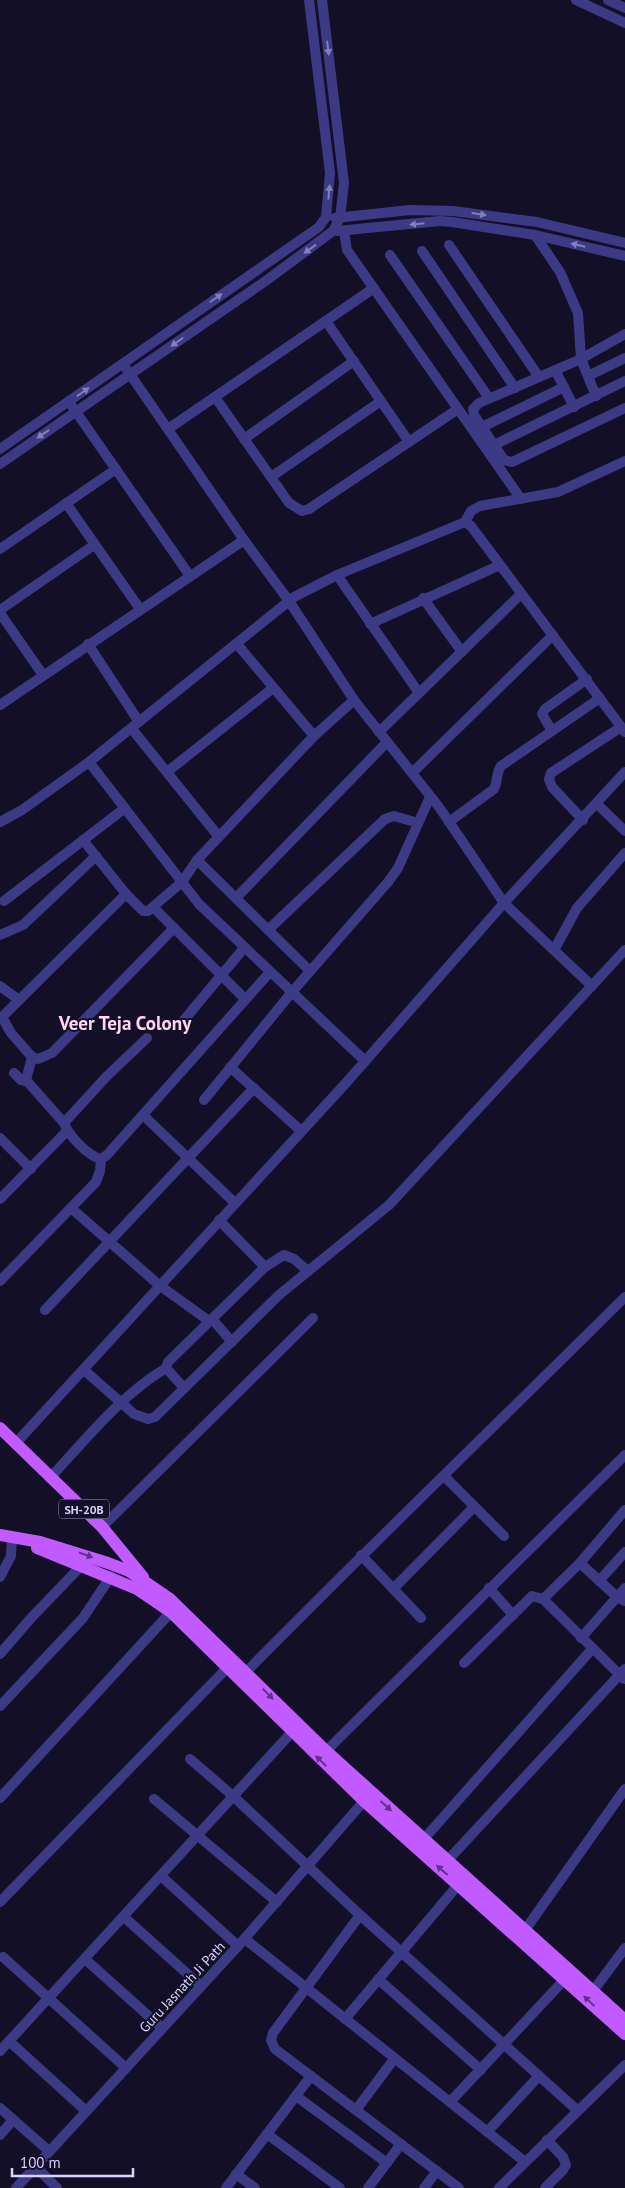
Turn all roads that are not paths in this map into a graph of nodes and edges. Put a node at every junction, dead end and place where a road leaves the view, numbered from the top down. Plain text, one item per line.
1 (309, 0) edge
2 (322, 0) edge
3 (576, 0) edge
4 (608, 0) edge
5 (625, 8) edge
6 (625, 23) edge
7 (326, 217) junction
8 (340, 218) junction
9 (319, 227) junction
10 (338, 231) junction
11 (535, 235) junction
12 (625, 243) edge
13 (449, 245) dead end
14 (422, 251) dead end
15 (390, 255) dead end
16 (625, 256) edge
17 (374, 288) junction
18 (326, 321) junction
19 (625, 334) edge
20 (625, 358) edge
21 (581, 359) junction
22 (354, 361) junction
23 (123, 364) junction
24 (555, 370) junction
25 (130, 374) junction
26 (588, 376) junction
27 (539, 377) junction
28 (625, 381) edge
29 (514, 388) junction
30 (564, 388) junction
31 (596, 396) junction
32 (215, 397) junction
33 (489, 398) junction
34 (382, 401) junction
35 (69, 402) junction
36 (574, 406) junction
37 (625, 408) edge
38 (458, 409) junction
39 (76, 412) junction
40 (482, 427) junction
41 (168, 429) junction
42 (244, 439) junction
43 (409, 442) junction
44 (494, 445) junction
45 (0, 449) edge
46 (625, 461) edge
47 (0, 464) edge
48 (116, 469) junction
49 (271, 477) junction
50 (521, 499) junction
51 (66, 503) junction
52 (465, 522) junction
53 (244, 540) junction
54 (94, 544) junction
55 (0, 549) edge
56 (500, 565) junction
57 (337, 575) junction
58 (190, 576) junction
59 (521, 594) junction
60 (424, 598) junction
61 (289, 601) junction
62 (140, 610) junction
63 (0, 611) edge
64 (370, 624) junction
65 (553, 635) junction
66 (88, 644) junction
67 (236, 644) junction
68 (462, 652) junction
69 (43, 675) junction
70 (586, 678) junction
71 (273, 688) junction
72 (419, 693) junction
73 (600, 698) junction
74 (354, 700) junction
75 (0, 705) edge
76 (135, 725) junction
77 (623, 730) edge
78 (552, 731) junction
79 (379, 732) junction
80 (314, 736) junction
81 (388, 742) junction
82 (89, 762) junction
83 (166, 772) junction
84 (625, 772) edge
85 (412, 773) junction
86 (430, 797) junction
87 (597, 804) junction
88 (125, 808) junction
89 (1, 820) edge
90 (583, 820) junction
91 (449, 822) junction
92 (418, 823) junction
93 (625, 831) edge
94 (219, 837) junction
95 (83, 840) junction
96 (625, 853) edge
97 (96, 856) junction
98 (197, 860) junction
99 (182, 882) junction
100 (126, 894) junction
101 (236, 898) junction
102 (4, 901) dead end
103 (504, 904) junction
104 (154, 908) junction
105 (174, 928) junction
106 (268, 930) junction
107 (0, 935) edge
108 (244, 948) junction
109 (554, 950) junction
110 (625, 950) edge
111 (310, 971) junction
112 (270, 972) junction
113 (221, 976) junction
114 (0, 986) edge
115 (592, 986) junction
116 (292, 992) junction
117 (245, 999) junction
118 (19, 1000) junction
119 (1, 1018) edge
120 (184, 1020) dead end
121 (147, 1038) dead end
122 (32, 1056) junction
123 (365, 1061) junction
124 (230, 1067) junction
125 (14, 1073) dead end
126 (26, 1081) junction
127 (254, 1088) junction
128 (204, 1100) dead end
129 (143, 1115) junction
130 (66, 1127) junction
131 (300, 1130) junction
132 (0, 1138) edge
133 (101, 1159) junction
134 (188, 1159) junction
135 (31, 1169) junction
136 (0, 1199) edge
137 (235, 1203) junction
138 (71, 1208) junction
139 (219, 1220) junction
140 (110, 1243) junction
141 (265, 1267) junction
142 (308, 1271) junction
143 (0, 1281) edge
144 (159, 1285) junction
145 (625, 1297) edge
146 (45, 1310) dead end
147 (313, 1318) dead end
148 (209, 1321) junction
149 (232, 1342) junction
150 (166, 1368) junction
151 (84, 1370) junction
152 (184, 1388) junction
153 (122, 1402) junction
154 (0, 1428) edge
155 (16, 1444) junction
156 (625, 1455) edge
157 (444, 1476) junction
158 (50, 1478) junction
159 (474, 1507) junction
160 (625, 1510) edge
161 (102, 1527) junction
162 (504, 1536) dead end
163 (11, 1538) edge
164 (625, 1552) edge
165 (361, 1555) junction
166 (580, 1563) junction
167 (82, 1566) junction
168 (111, 1576) junction
169 (0, 1577) edge
170 (600, 1581) junction
171 (147, 1582) junction
172 (393, 1588) junction
173 (489, 1588) junction
174 (625, 1588) edge
175 (621, 1599) edge
176 (155, 1600) junction
177 (543, 1600) junction
178 (171, 1612) junction
179 (513, 1615) junction
180 (421, 1618) dead end
181 (581, 1638) junction
182 (592, 1649) junction
183 (0, 1654) edge
184 (464, 1663) dead end
185 (228, 1667) junction
186 (246, 1672) junction
187 (623, 1675) edge
188 (0, 1706) edge
189 (292, 1732) junction
190 (326, 1751) junction
191 (190, 1759) dead end
192 (625, 1789) edge
193 (233, 1796) junction
194 (0, 1798) edge
195 (154, 1799) dead end
196 (364, 1801) junction
197 (196, 1836) junction
198 (423, 1840) junction
199 (447, 1861) junction
200 (308, 1867) junction
201 (161, 1876) junction
202 (458, 1884) junction
203 (0, 1902) edge
204 (277, 1902) junction
205 (360, 1916) junction
206 (124, 1917) junction
207 (525, 1930) junction
208 (241, 1942) junction
209 (625, 1948) edge
210 (402, 1952) junction
211 (3, 1957) dead end
212 (85, 1960) junction
213 (378, 1979) junction
214 (565, 1979) junction
215 (201, 1986) junction
216 (305, 1988) junction
217 (593, 1991) junction
218 (49, 1998) junction
219 (345, 2019) junction
220 (625, 2020) edge
221 (162, 2028) junction
222 (625, 2034) edge
223 (10, 2041) junction
224 (504, 2046) junction
225 (0, 2051) edge
226 (394, 2059) junction
227 (625, 2065) edge
228 (126, 2068) junction
229 (481, 2070) junction
230 (311, 2076) junction
231 (539, 2076) junction
232 (296, 2096) junction
233 (450, 2102) junction
234 (0, 2108) edge
235 (356, 2110) junction
236 (578, 2110) junction
237 (86, 2111) junction
238 (14, 2120) junction
239 (487, 2132) junction
240 (0, 2134) edge
241 (267, 2134) junction
242 (547, 2140) junction
243 (401, 2144) junction
244 (49, 2151) junction
245 (524, 2161) junction
246 (387, 2163) junction
247 (35, 2166) junction
248 (437, 2171) junction
249 (236, 2174) junction
250 (16, 2188) edge
251 (58, 2188) edge
252 (226, 2188) edge
253 (254, 2188) edge
254 (340, 2188) edge
255 (368, 2188) edge
256 (424, 2188) edge
257 (459, 2188) edge
258 (498, 2188) edge
259 (545, 2188) edge

7 -> 1 street
2 -> 8 street
3 - 6 street
4 - 5 street
7 - 8 street
7 - 9 street
8 - 10 street
8 -> 12 street
9 - 10 street
23 -> 9 street
11 -> 10 street
10 - 17 street
10 -> 25 street
16 -> 11 street
11 - 21 street
13 - 27 street
14 - 29 street
15 - 33 street
17 - 18 street
17 - 38 street
18 - 22 street
18 - 32 street
19 - 21 street
20 - 26 street
21 - 24 street
21 - 26 street
22 - 34 street
22 - 42 street
23 - 25 street
35 -> 23 street
24 - 27 street
24 - 30 street
25 - 39 street
25 - 41 street
26 - 31 street
27 - 29 street
28 - 31 street
29 - 33 street
30 - 36 street
30 - 40 street
31 - 36 street
32 - 41 street
32 - 42 street
33 - 40 street
34 - 43 street
34 - 49 street
35 - 39 street
35 - 45 street
36 - 44 street
37 - 44 street
38 - 43 street
38 - 50 street
39 -> 47 street
39 - 48 street
40 - 44 street
41 - 53 street
42 - 49 street
43 - 49 street
46 - 50 street
48 - 51 street
48 - 58 street
50 - 52 street
51 - 54 street
51 - 55 street
52 - 56 street
52 - 57 street
53 - 58 street
53 - 61 street
54 - 62 street
54 - 63 street
56 - 59 street
56 - 60 street
57 - 61 street
57 - 64 street
58 - 62 street
59 - 65 street
59 - 68 street
60 - 64 street
60 - 68 street
61 - 67 street
61 - 74 street
62 - 66 street
63 - 69 street
64 - 72 street
65 - 70 street
65 - 85 street
66 - 69 street
66 - 76 street
67 - 71 street
67 - 76 street
68 - 72 street
69 - 75 street
70 - 73 street
70 - 78 street
71 - 80 street
71 - 83 street
72 - 79 street
73 - 77 street
73 - 78 street
74 - 79 street
74 - 80 street
76 - 82 street
76 - 83 street
77 - 90 street
78 - 91 street
79 - 81 street
80 - 94 street
81 - 85 street
81 - 101 street
82 - 88 street
82 - 89 street
83 - 94 street
84 - 87 street
85 - 86 street
86 - 91 street
86 - 92 street
87 - 90 street
87 - 93 street
88 - 95 street
88 - 99 street
90 - 103 street
91 - 103 street
92 - 106 street
92 - 111 street
94 - 98 street
95 - 97 street
95 - 102 street
96 - 109 street
97 - 100 street
97 - 107 street
98 - 99 street
98 - 101 street
99 - 104 street
99 - 108 street
100 - 104 street
100 - 118 street
101 - 106 street
103 - 109 street
103 - 123 street
104 - 105 street
105 - 113 street
105 - 122 street
106 - 111 street
108 - 112 street
108 - 113 street
109 - 115 street
110 - 115 street
111 - 116 street
112 - 116 street
112 - 117 street
113 - 117 street
113 - 120 street
114 - 118 street
115 - 142 street
116 - 123 street
116 - 124 street
117 - 129 street
118 - 119 street
119 - 122 street
121 - 130 street
122 - 126 street
123 - 131 street
124 - 127 street
124 - 128 street
125 - 126 street
126 - 130 street
127 - 131 street
127 - 134 street
129 - 133 street
129 - 134 street
130 - 133 street
130 - 135 street
131 - 137 street
132 - 135 street
133 - 138 street
134 - 137 street
134 - 140 street
135 - 136 street
137 - 139 street
138 - 140 street
138 - 143 street
139 - 141 street
139 - 144 street
140 - 144 street
140 - 146 street
141 - 142 street
141 - 148 street
142 - 149 street
144 - 148 street
144 - 151 street
145 - 157 street
147 - 161 street
148 - 149 street
148 - 150 street
149 - 152 street
150 - 152 street
150 - 153 street
151 - 153 street
151 - 155 street
152 - 153 street
153 - 158 street
154 - 155 main road, SH-20B
155 - 158 main road, SH-20B
156 - 173 street
157 - 159 street
157 - 165 street
158 - 161 main road, SH-20B
159 - 162 street
159 - 172 street
160 - 166 street
161 - 171 main road, SH-20B
163 - 167 main road
163 - 169 street
163 -> 171 main road
164 - 170 street
165 - 172 street
165 - 186 street
166 - 170 street
166 - 177 street
167 - 168 main road
167 - 183 street
168 - 176 main road
168 - 188 street
170 - 175 street
171 - 176 main road, SH-20B
171 - 186 main road
172 - 180 street
173 - 179 street
173 - 190 street
174 - 175 street
175 - 181 street
176 - 178 main road
177 - 179 street
177 - 181 street
178 - 185 main road
178 - 194 street
179 - 184 street
181 - 182 street
182 - 187 street
182 - 198 street
185 - 189 main road
185 - 203 street
186 -> 190 main road
187 - 199 street
189 - 193 street
196 -> 189 main road
190 -> 198 main road
191 - 193 street
192 - 207 street
193 - 197 street
193 - 200 street
195 - 197 street
196 - 200 street, Guru Jasnath Ji Path
202 -> 196 main road
197 - 201 street
197 - 204 street
198 - 199 main road
199 - 207 main road
200 - 204 street, Guru Jasnath Ji Path
200 - 205 street
201 - 206 street
201 - 208 street
202 - 210 street
202 - 214 main road
204 - 208 street, Guru Jasnath Ji Path
205 - 210 street
205 - 216 street
206 - 212 street
206 - 215 street
207 - 217 main road
208 - 215 street, Guru Jasnath Ji Path
208 - 216 street
209 - 217 street
210 - 213 street
210 - 224 street
211 - 218 street
212 - 218 street
212 - 221 street
213 - 219 street
213 - 229 street
222 -> 214 main road
214 - 224 street
215 - 221 street, Guru Jasnath Ji Path
216 - 219 street
216 - 230 street
217 - 220 main road
218 - 223 street
218 - 228 street
219 - 226 street
221 - 228 street, Guru Jasnath Ji Path
223 - 225 street
223 - 237 street
224 - 229 street
224 - 231 street
226 - 233 street
226 - 235 street
227 - 236 street
228 - 237 street, Guru Jasnath Ji Path
229 - 233 street
230 - 232 street
230 - 235 street
231 - 236 street
231 - 239 street
232 - 241 street
232 - 246 street
233 - 239 street
234 - 238 street
235 - 243 street
236 - 242 street
237 - 244 street, Guru Jasnath Ji Path
238 - 240 street
238 - 244 street
239 - 245 street
241 - 249 street
241 - 254 street
242 - 245 street
242 - 259 street
243 - 246 street
243 - 248 street
244 - 247 street, Guru Jasnath Ji Path
245 - 258 street
246 - 255 street
247 - 250 street, Guru Jasnath Ji Path
247 - 251 street
248 - 256 street
248 - 257 street
249 - 252 street
249 - 253 street

